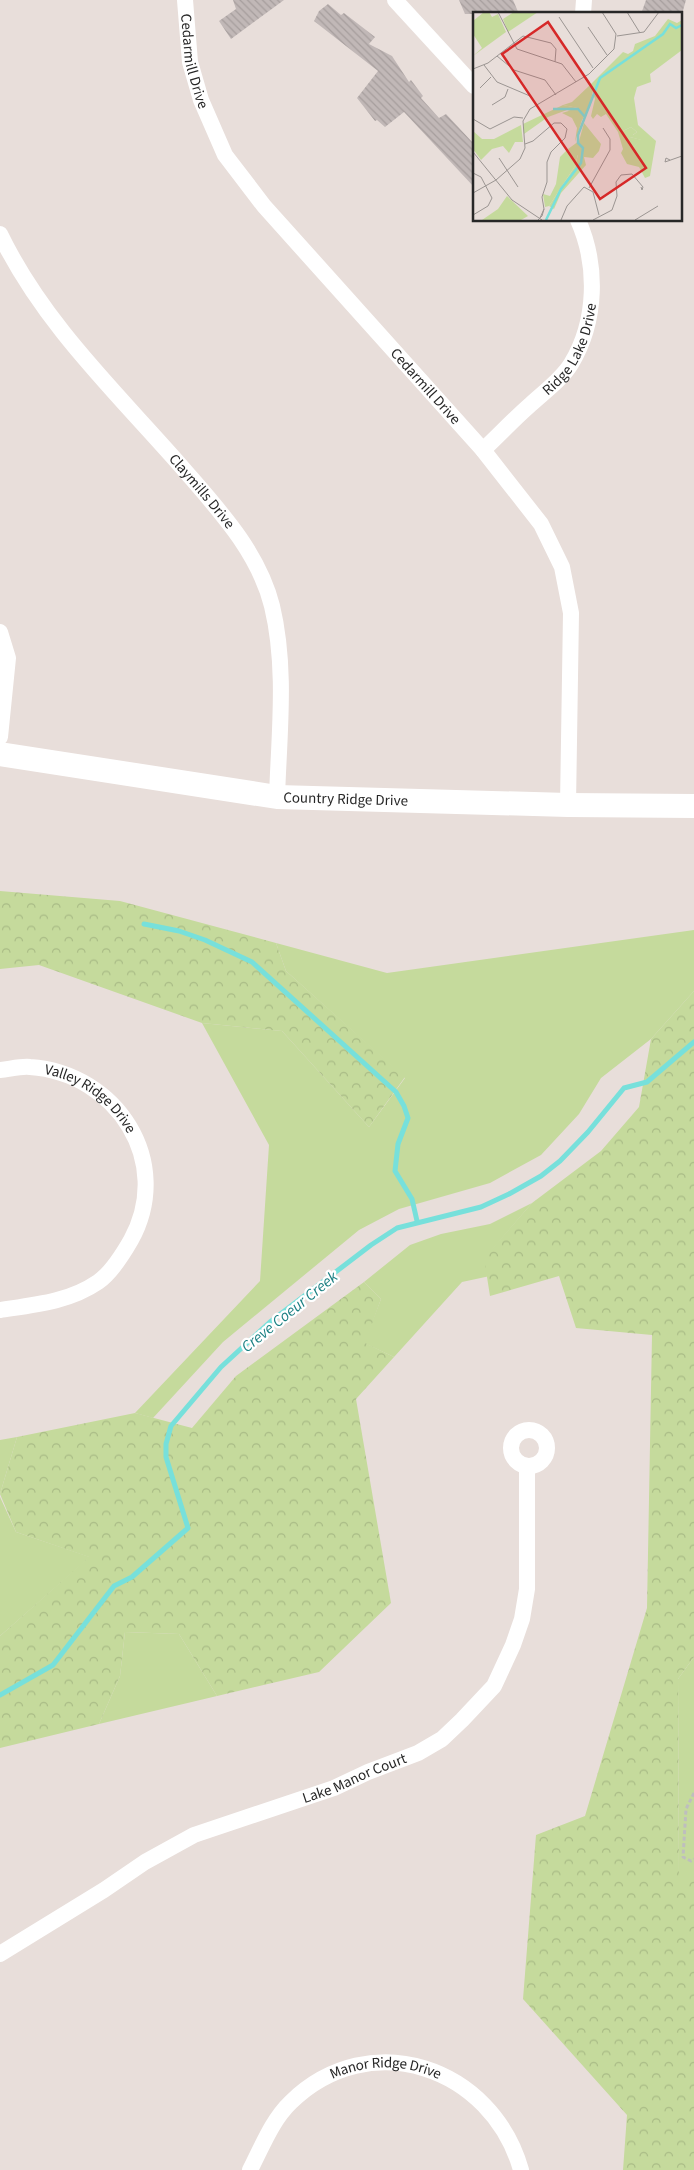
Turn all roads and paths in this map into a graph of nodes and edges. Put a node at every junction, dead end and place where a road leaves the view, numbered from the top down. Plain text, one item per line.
1 (185, 0) edge
2 (394, 0) edge
3 (473, 85) edge
4 (578, 221) edge
5 (0, 234) edge
6 (483, 450) junction
7 (0, 632) edge
8 (0, 737) edge
9 (0, 754) edge
10 (277, 797) junction
11 (568, 805) junction
12 (694, 806) edge
13 (0, 1070) edge
14 (0, 1310) edge
15 (527, 1466) dead end
16 (694, 1793) edge
17 (694, 1859) edge
18 (0, 1954) edge
19 (250, 2170) edge
20 (520, 2170) edge

1 - 6 street, Cedarmill Drive
2 - 3 street
4 - 6 street, Ridge Lake Drive
5 - 10 street, Claymills Drive
6 - 11 street, Cedarmill Drive
7 - 8 street
9 - 10 street, Country Ridge Drive
10 - 11 street, Country Ridge Drive
11 - 12 street, Country Ridge Drive
13 - 14 street, Valley Ridge Drive
15 - 18 street, Lake Manor Court
16 - 17 path
19 - 20 street, Manor Ridge Drive

